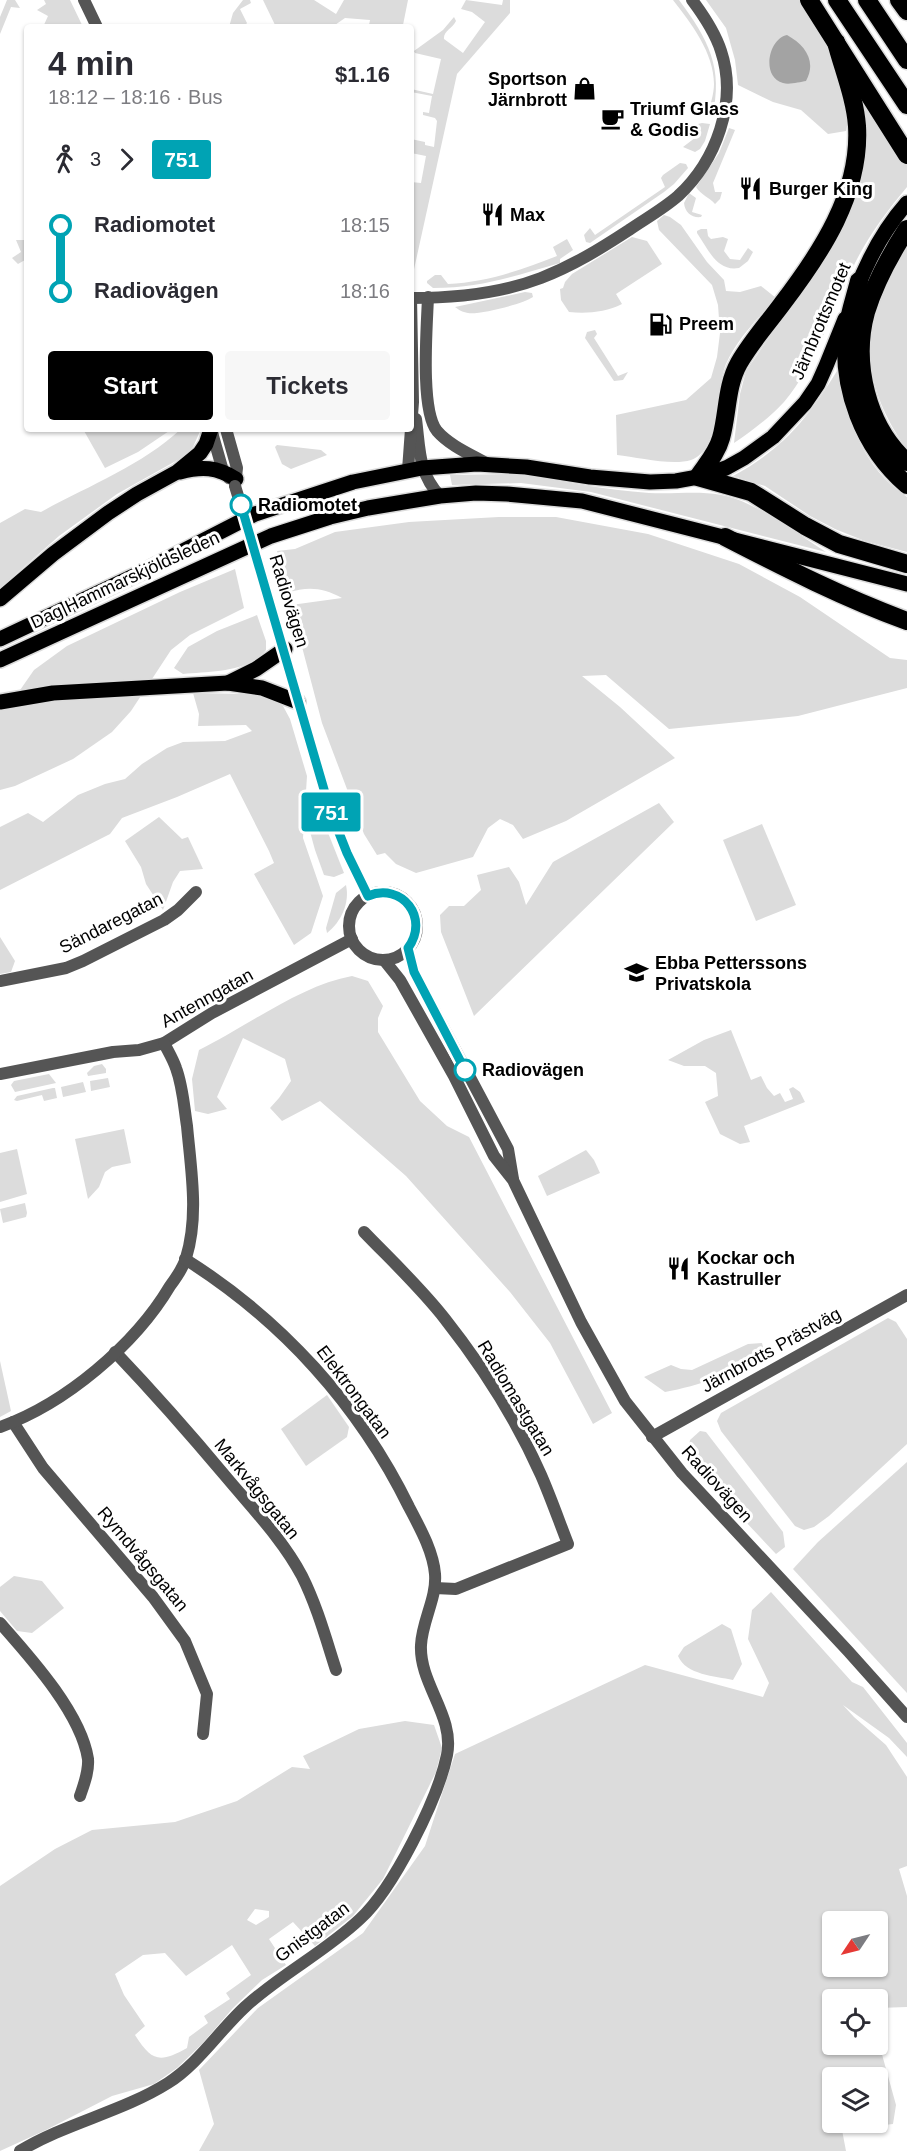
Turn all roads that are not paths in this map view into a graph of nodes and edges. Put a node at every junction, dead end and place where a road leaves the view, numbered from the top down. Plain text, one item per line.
1 (84, 0) edge
2 (692, 0) edge
3 (809, 0) edge
4 (837, 0) edge
5 (867, 0) edge
6 (899, 0) edge
7 (907, 11) edge
8 (96, 24) edge
9 (836, 42) junction
10 (907, 60) edge
11 (907, 105) edge
12 (907, 155) edge
13 (905, 206) edge
14 (907, 229) edge
15 (859, 281) junction
16 (428, 297) junction
17 (414, 298) edge
18 (210, 432) edge
19 (212, 432) edge
20 (227, 432) edge
21 (411, 432) edge
22 (414, 432) edge
23 (907, 462) edge
24 (488, 464) junction
25 (415, 469) junction
26 (177, 472) junction
27 (698, 477) junction
28 (232, 479) junction
29 (907, 485) edge
30 (440, 496) junction
31 (725, 537) junction
32 (907, 564) edge
33 (907, 584) edge
34 (0, 599) edge
35 (907, 621) edge
36 (0, 639) edge
37 (285, 649) junction
38 (0, 660) edge
39 (228, 682) junction
40 (0, 702) edge
41 (298, 702) junction
42 (196, 892) dead end
43 (368, 896) junction
44 (352, 939) junction
45 (408, 948) junction
46 (384, 960) junction
47 (0, 981) edge
48 (164, 1043) junction
49 (0, 1074) edge
50 (513, 1180) junction
51 (364, 1232) dead end
52 (185, 1259) junction
53 (907, 1294) edge
54 (115, 1352) junction
55 (13, 1422) junction
56 (0, 1427) edge
57 (652, 1437) junction
58 (435, 1588) junction
59 (0, 1623) edge
60 (336, 1670) dead end
61 (907, 1717) edge
62 (203, 1734) dead end
63 (80, 1796) dead end
64 (20, 2151) edge

1 - 8 street
2 - 16 street
3 - 9 highway
4 - 11 highway
5 - 10 highway
6 - 7 highway
9 - 12 highway
9 - 27 highway
13 - 15 main road, Järnbrottsmotet
14 - 23 highway
15 - 27 main road, Järnbrottsmotet
15 - 29 highway
16 - 17 street
16 - 24 street
18 - 26 main road
19 - 28 street
20 - 28 street
21 - 25 street
22 - 25 street
24 - 25 main road, Dag Hammarskjöldsleden
24 - 27 main road, Dag Hammarskjöldsleden
25 - 30 street
25 - 36 main road, Dag Hammarskjöldsleden
26 - 28 main road
26 - 34 main road
27 - 32 highway
28 - 37 street, Radiovägen, bridge
30 - 31 main road, Dag Hammarskjöldsleden
30 - 38 main road, Dag Hammarskjöldsleden
31 - 33 main road
31 - 35 highway
37 - 39 main road
37 - 41 street, Radiovägen
39 - 40 main road
39 - 41 main road
41 - 43 street, Radiovägen
42 - 47 street, Sändaregatan
43 - 44 street
43 - 45 street
44 - 46 street
44 - 48 street, Antenngatan
45 - 46 street
45 - 50 street, Radiovägen
46 - 50 street, Radiovägen
48 - 49 street, Antenngatan
48 - 52 street
50 - 57 street, Radiovägen
51 - 58 street, Radiomastgatan
52 - 54 street
52 - 58 street, Elektrongatan
53 - 57 street, Järnbrotts Prästväg
54 - 55 street
54 - 60 street, Markvågsgatan
55 - 56 street
55 - 62 street, Rymdvågsgatan
57 - 61 street, Radiovägen
58 - 64 street, Gnistgatan
59 - 63 street

